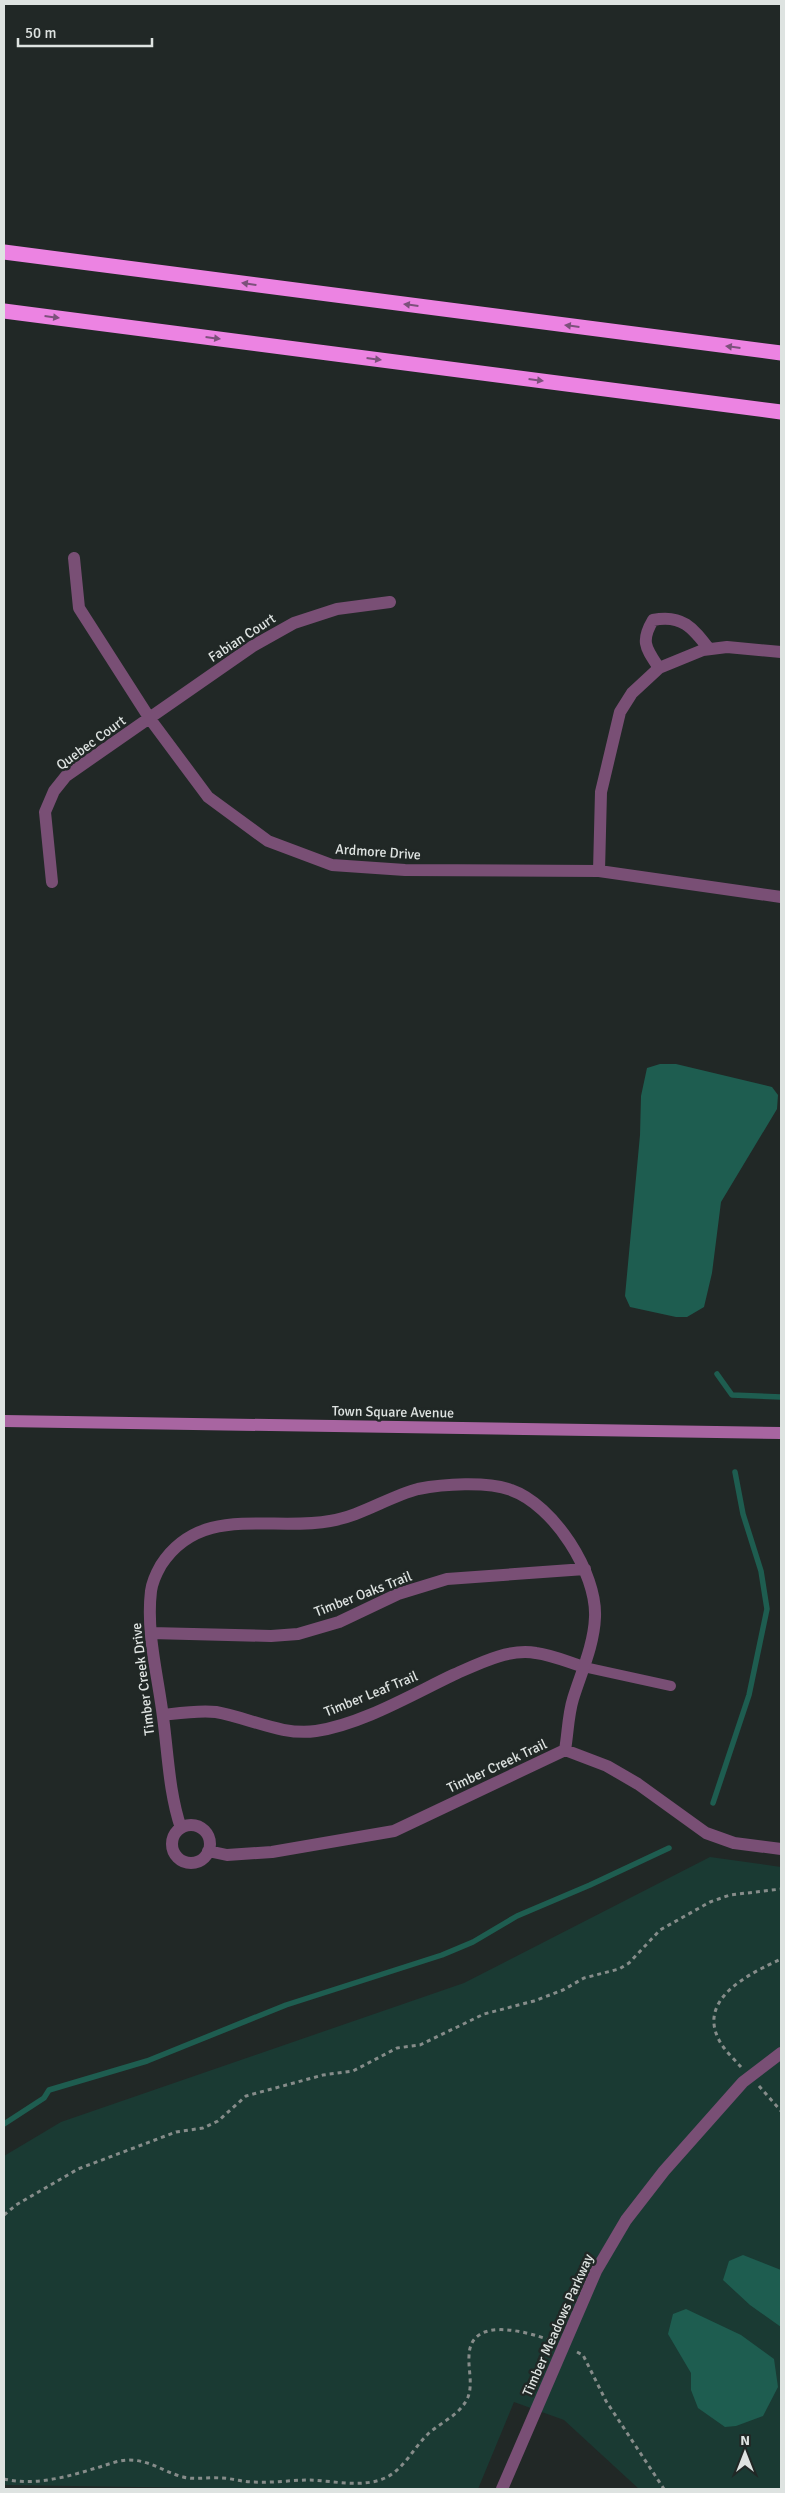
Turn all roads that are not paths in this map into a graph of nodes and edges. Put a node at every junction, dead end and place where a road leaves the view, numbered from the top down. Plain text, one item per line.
1 (4, 252) edge
2 (4, 311) edge
3 (781, 353) edge
4 (781, 412) edge
5 (74, 558) dead end
6 (390, 602) dead end
7 (709, 649) junction
8 (781, 652) edge
9 (659, 668) junction
10 (150, 719) junction
11 (599, 871) junction
12 (52, 882) dead end
13 (781, 897) edge
14 (4, 1420) edge
15 (781, 1433) edge
16 (585, 1570) junction
17 (150, 1633) junction
18 (584, 1667) junction
19 (671, 1686) dead end
20 (163, 1715) junction
21 (566, 1750) junction
22 (181, 1828) junction
23 (781, 1850) edge
24 (208, 1851) junction
25 (781, 2053) edge
26 (502, 2489) edge

3 -> 1 highway
2 -> 4 highway
5 - 10 street, Ardmore Drive
6 - 10 street, Fabian Court
7 - 8 street
7 - 9 street
7 - 9 street
9 - 11 street
10 - 11 street, Ardmore Drive
10 - 12 street, Quebec Court
11 - 13 street, Ardmore Drive
14 - 15 main road, Town Square Avenue
16 - 17 street, Timber Oaks Trail
16 - 17 street, Timber Creek Drive
16 - 18 street, Timber Creek Drive
17 - 20 street, Timber Creek Drive
18 - 19 lane
18 - 20 street, Timber Leaf Trail
18 - 21 street, Timber Creek Drive
20 - 22 street, Timber Creek Drive
21 - 23 street, Timber Creek Trail
21 - 24 street, Timber Creek Trail
22 - 24 street
22 - 24 street
25 - 26 street, Timber Meadows Parkway

